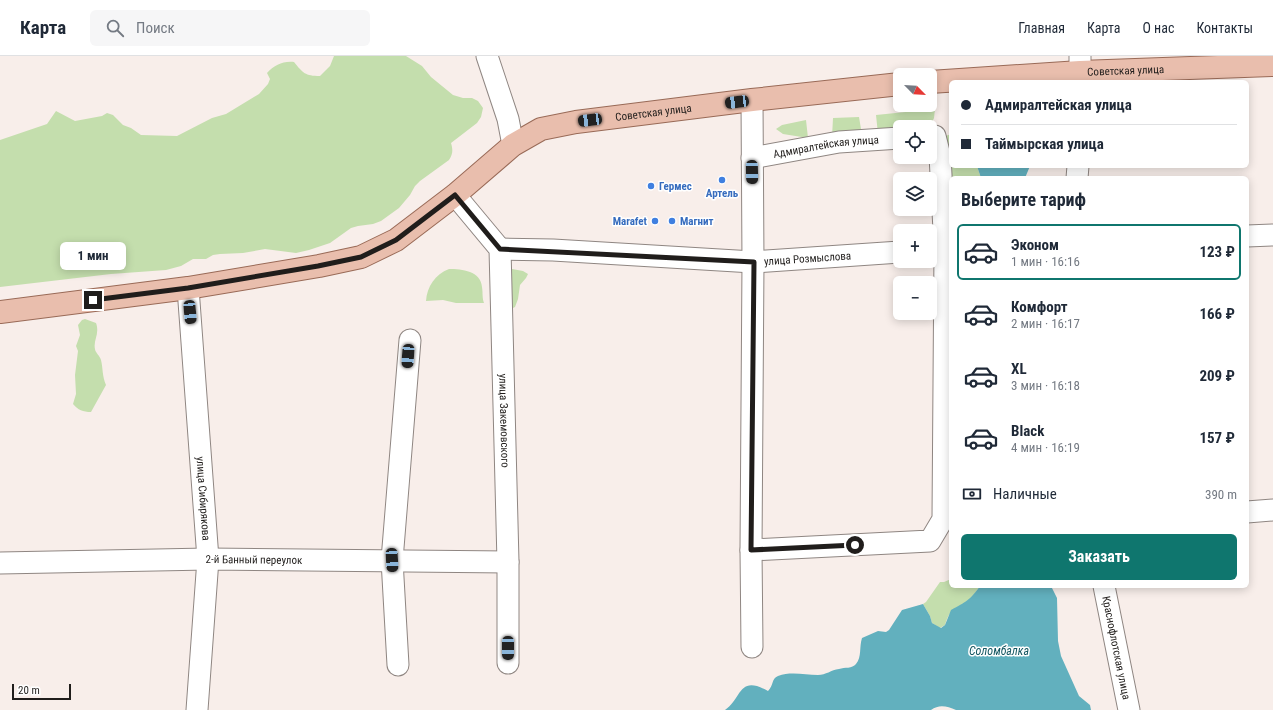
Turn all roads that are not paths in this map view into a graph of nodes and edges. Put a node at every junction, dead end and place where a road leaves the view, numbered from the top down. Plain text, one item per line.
1 (487, 56) edge
2 (1273, 65) edge
3 (1076, 71) edge
4 (949, 80) edge
5 (950, 80) edge
6 (937, 81) edge
7 (893, 85) edge
8 (752, 100) junction
9 (893, 138) edge
10 (937, 144) edge
11 (513, 145) junction
12 (752, 158) junction
13 (455, 195) junction
14 (1273, 235) edge
15 (1249, 236) edge
16 (500, 249) junction
17 (938, 250) edge
18 (893, 252) edge
19 (754, 262) junction
20 (188, 288) junction
21 (0, 312) edge
22 (410, 340) dead end
23 (1273, 510) edge
24 (1249, 512) edge
25 (751, 550) junction
26 (208, 559) junction
27 (392, 560) junction
28 (508, 562) junction
29 (0, 563) edge
30 (1104, 588) edge
31 (752, 647) dead end
32 (508, 663) dead end
33 (398, 665) dead end
34 (196, 710) edge
35 (1129, 710) edge

1 - 11 street
2 - 3 main road, Советская улица
3 - 5 main road, Советская улица
4 - 6 main road, Советская улица
7 - 8 main road, Советская улица
8 - 11 main road, Советская улица
8 - 12 street
9 - 12 street, Адмиралтейская улица
10 - 17 street
11 - 13 main road, Советская улица
12 - 19 street
13 - 16 street
13 - 20 main road, Советская улица
14 - 15 street
16 - 19 street, улица Розмыслова
16 - 28 street, улица Закемовского
17 - 25 street
18 - 19 street, улица Розмыслова
19 - 25 street
20 - 21 main road, Советская улица
20 - 26 street, улица Сибирякова
22 - 27 street
23 - 24 street
25 - 31 street
26 - 27 street, 2-й Банный переулок
26 - 29 street, 2-й Банный переулок
26 - 34 street, улица Сибирякова
27 - 28 street, 2-й Банный переулок
27 - 33 street
28 - 32 street, улица Закемовского
30 - 35 street, Краснофлотская улица

